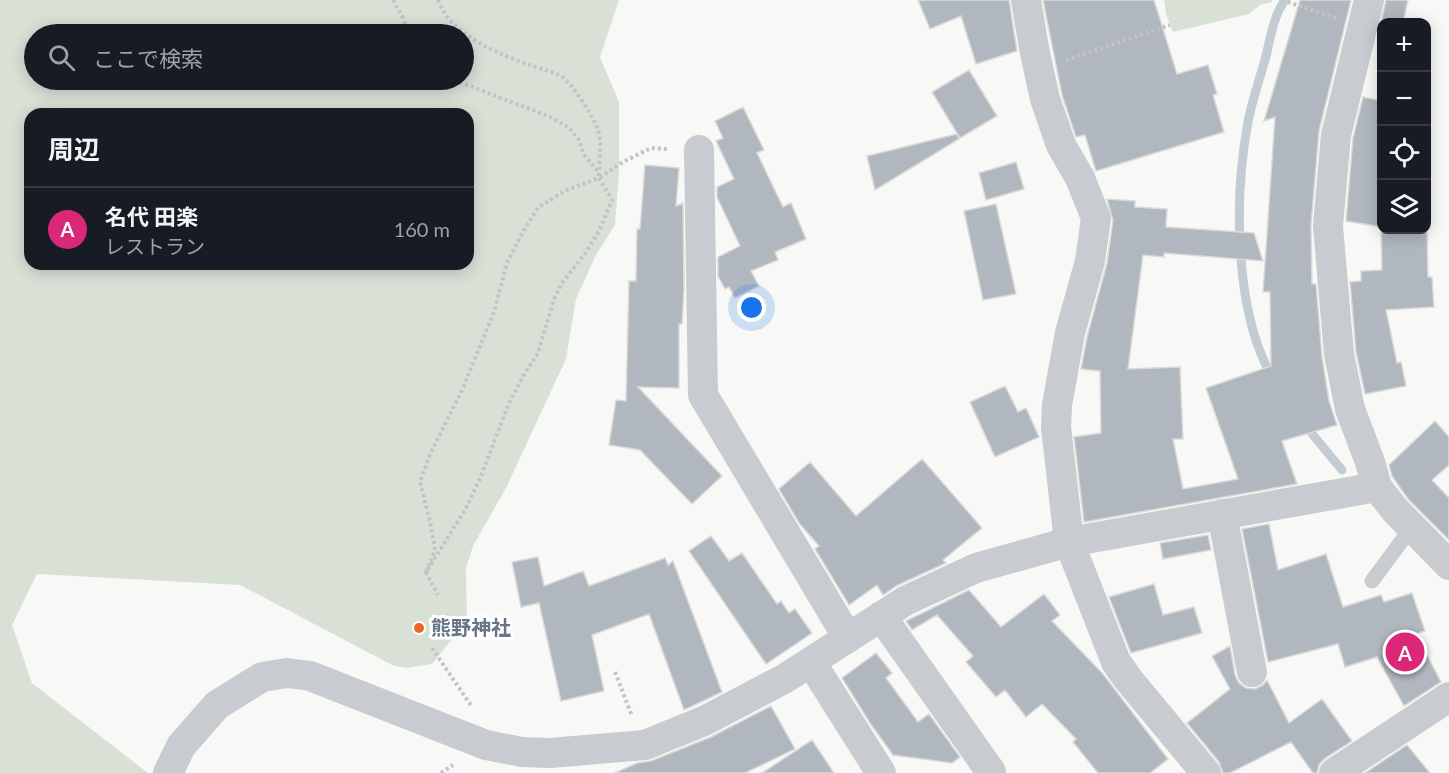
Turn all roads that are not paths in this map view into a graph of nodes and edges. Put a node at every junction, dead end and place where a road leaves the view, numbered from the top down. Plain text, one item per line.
1 (1026, 0) edge
2 (1366, 13) edge
3 (699, 150) road end
4 (1377, 487) junction
5 (1222, 514) junction
6 (1412, 528) junction
7 (1069, 542) junction
8 (1449, 565) edge
9 (1372, 581) dead end
10 (881, 616) junction
11 (848, 638) junction
12 (811, 662) junction
13 (1252, 672) dead end
14 (1449, 697) edge
15 (991, 772) edge
16 (168, 773) edge
17 (881, 773) edge
18 (1206, 773) edge
19 (1334, 773) edge

1 - 7 street
2 - 4 street
3 - 11 street
4 - 5 street
4 - 6 street
5 - 7 street
5 - 13 street
6 - 8 street
6 - 9 lane
7 - 10 street
7 - 18 street
10 - 11 street
10 - 15 street
11 - 12 street
12 - 16 street
12 - 17 street
14 - 19 street

